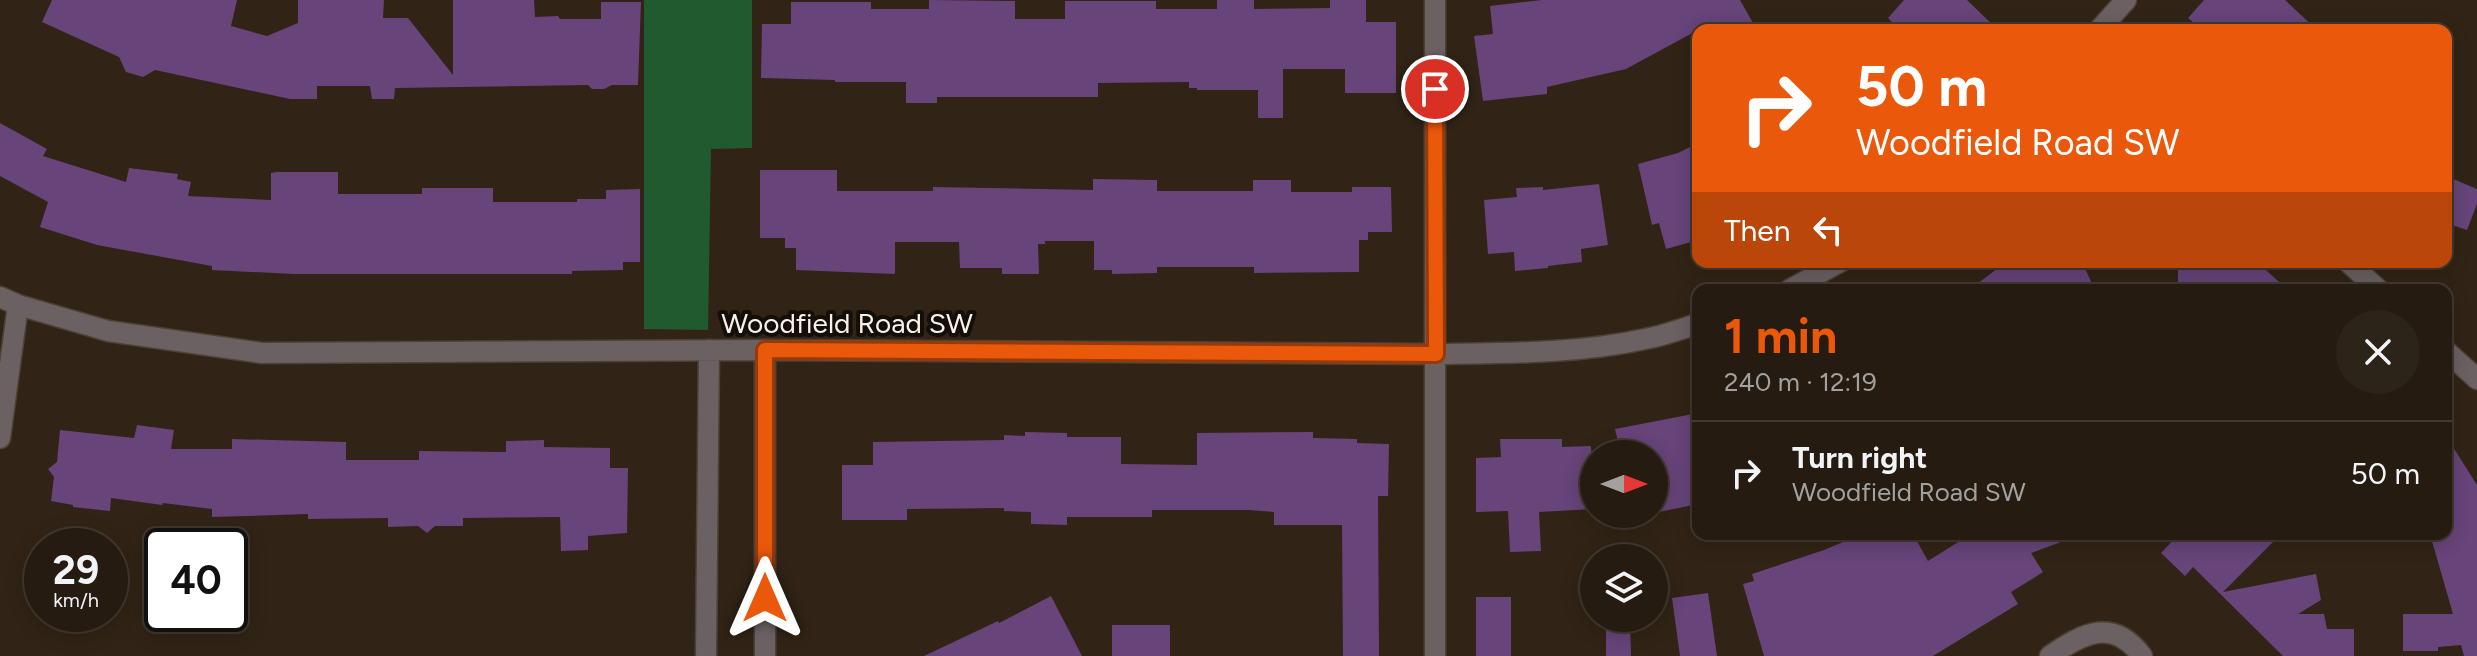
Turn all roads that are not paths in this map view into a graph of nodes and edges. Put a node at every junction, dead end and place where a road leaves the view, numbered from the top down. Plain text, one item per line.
1 (1435, 0) edge
2 (2126, 0) edge
3 (2104, 24) edge
4 (1829, 268) edge
5 (2355, 268) edge
6 (1800, 284) edge
7 (2372, 284) edge
8 (9, 301) edge
9 (1692, 326) edge
10 (709, 350) junction
11 (765, 350) junction
12 (1436, 354) junction
13 (2452, 356) edge
14 (2477, 379) edge
15 (0, 438) edge
16 (706, 656) edge
17 (765, 656) edge
18 (1435, 656) edge
19 (2050, 656) edge
20 (2142, 656) edge

1 - 12 street
2 - 3 street
4 - 6 street
5 - 7 street
8 - 10 street, Woodfield Road SW
8 - 15 street
9 - 12 street, Woodfield Road SW
10 - 11 street, Woodfield Road SW
10 - 16 street
11 - 12 street, Woodfield Road SW
11 - 17 street
12 - 18 street
13 - 14 street
19 - 20 street

